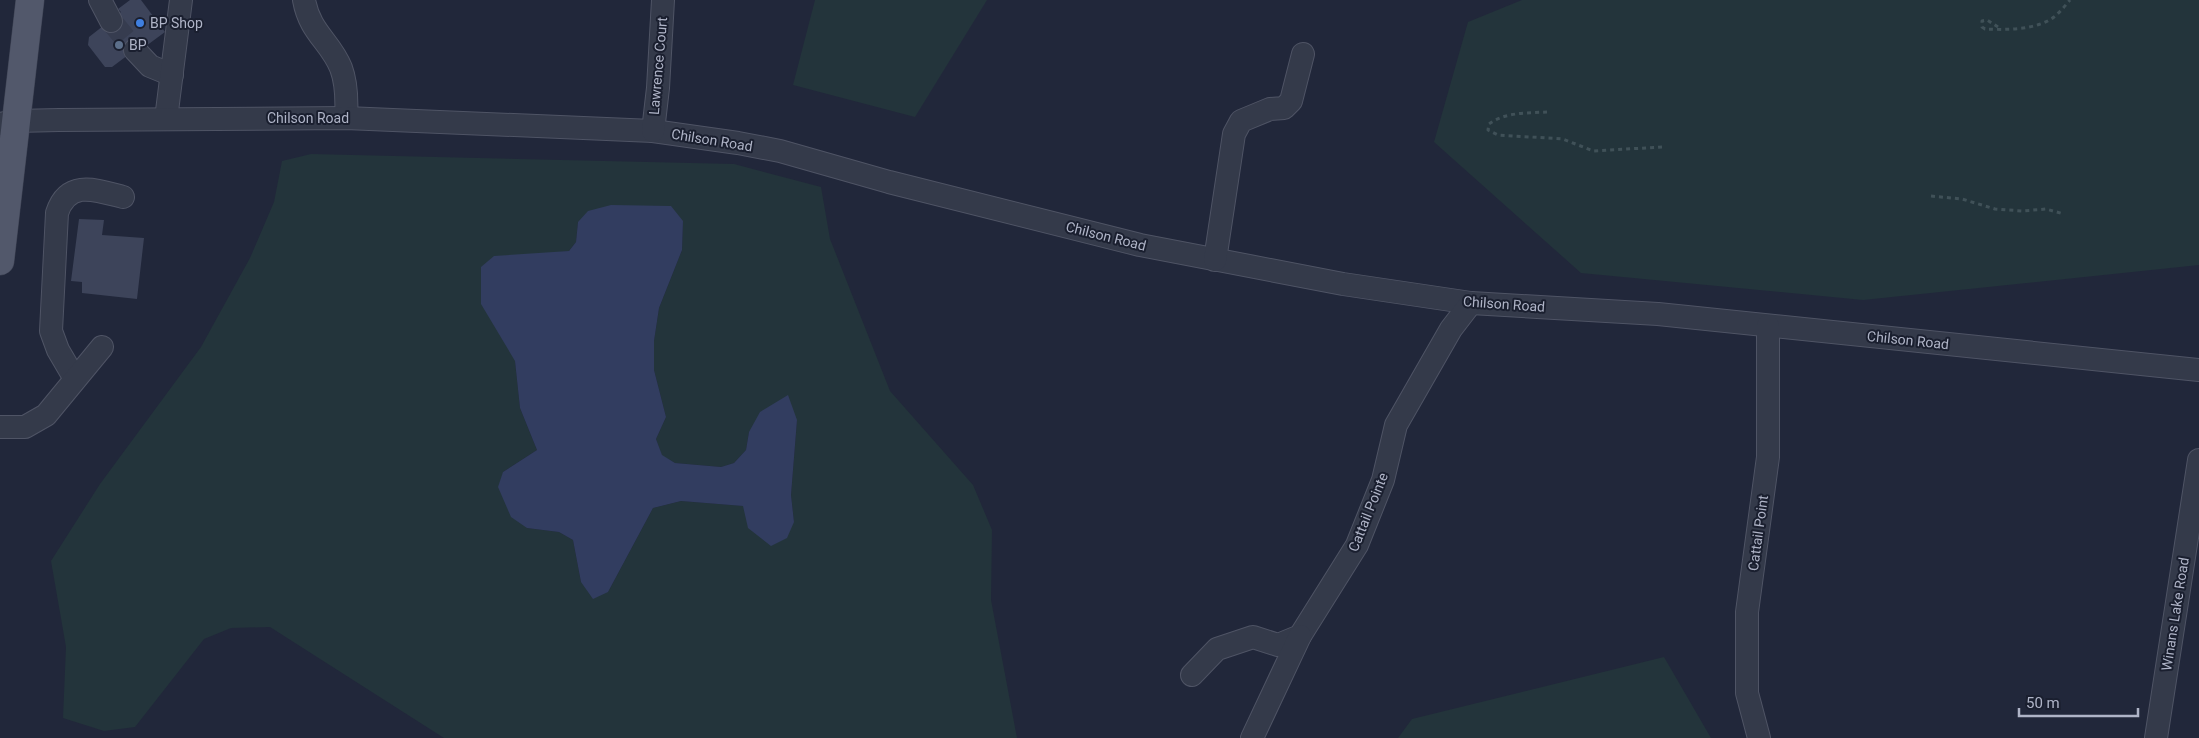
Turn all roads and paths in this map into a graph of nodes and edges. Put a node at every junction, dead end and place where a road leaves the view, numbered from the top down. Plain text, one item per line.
1 (30, 0) edge
2 (100, 0) edge
3 (181, 0) edge
4 (304, 0) edge
5 (663, 0) edge
6 (2070, 0) edge
7 (111, 21) tunnel mouth
8 (1998, 27) dead end
9 (135, 50) tunnel mouth
10 (1303, 54) dead end
11 (172, 75) junction
12 (1547, 112) dead end
13 (346, 118) junction
14 (166, 119) junction
15 (5, 120) edge
16 (653, 132) junction
17 (1662, 147) dead end
18 (1931, 196) dead end
19 (123, 197) dead end
20 (2064, 214) dead end
21 (1215, 260) junction
22 (0, 261) edge
23 (1471, 303) junction
24 (1768, 326) junction
25 (102, 347) dead end
26 (2199, 370) edge
27 (75, 379) junction
28 (0, 427) edge
29 (2199, 460) edge
30 (1300, 636) junction
31 (1192, 675) dead end
32 (1252, 738) edge
33 (1759, 738) edge
34 (2156, 738) edge

1 - 15 main road
2 - 7 street
3 - 11 street
4 - 13 street
5 - 16 street, Lawrence Court
6 - 8 path
9 - 11 street
10 - 21 street
11 - 14 street
12 - 17 path
13 - 14 street, Chilson Road
13 - 16 street, Chilson Road
14 - 15 street, Chilson Road
15 - 22 main road
16 - 21 street, Chilson Road
18 - 20 path
19 - 27 street
21 - 23 street, Chilson Road
23 - 24 street, Chilson Road
23 - 30 street, Cattail Pointe
24 - 26 street, Chilson Road
24 - 33 street, Cattail Point
25 - 27 street
27 - 28 street
29 - 34 street, Winans Lake Road
30 - 31 street
30 - 32 street, Cattail Pointe

